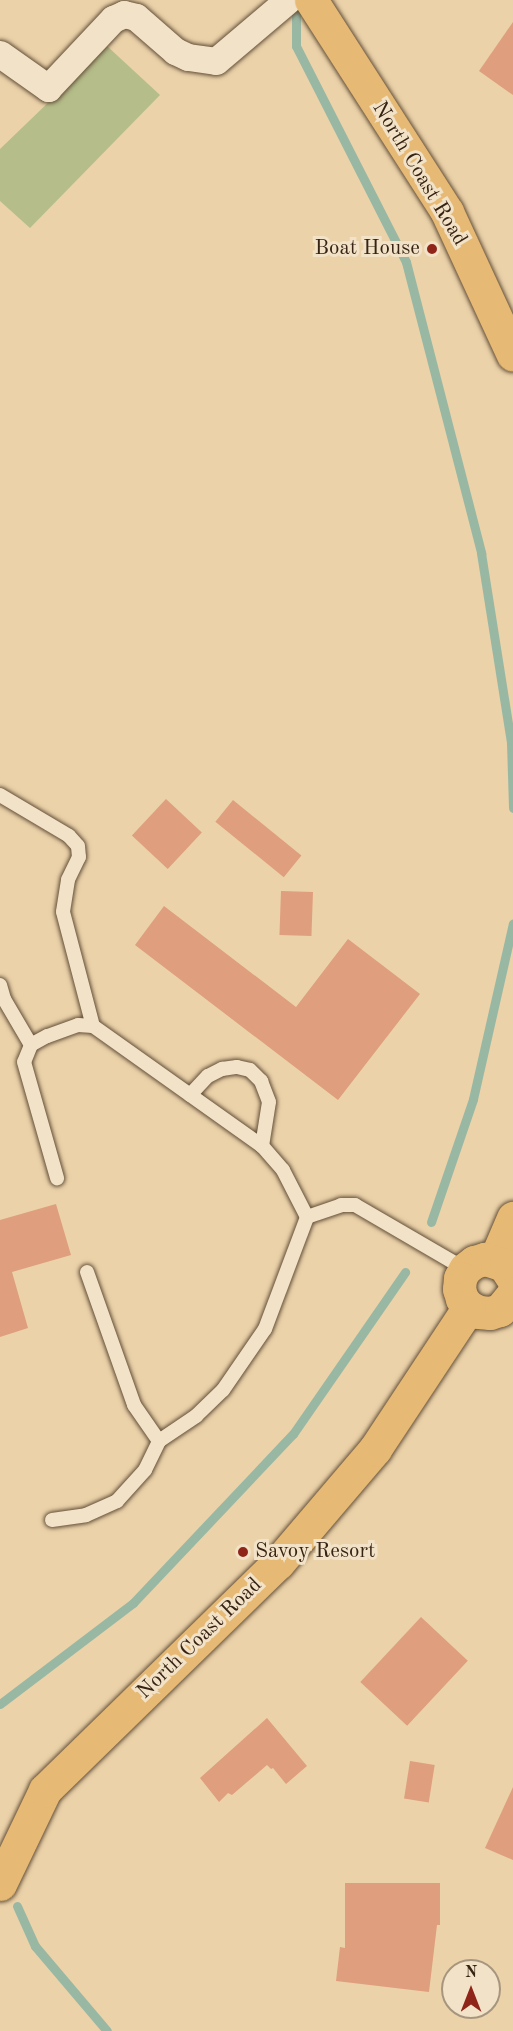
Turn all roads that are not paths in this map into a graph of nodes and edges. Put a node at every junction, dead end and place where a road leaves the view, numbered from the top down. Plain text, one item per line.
1 (288, 0) edge
2 (311, 0) edge
3 (0, 54) edge
4 (509, 331) edge
5 (0, 795) edge
6 (0, 985) edge
7 (93, 1026) junction
8 (32, 1045) junction
9 (190, 1095) junction
10 (262, 1146) junction
11 (57, 1178) dead end
12 (307, 1216) junction
13 (513, 1218) edge
14 (87, 1272) dead end
15 (501, 1285) edge
16 (159, 1442) junction
17 (52, 1520) dead end
18 (0, 1884) edge

1 - 3 street
2 - 4 main road, North Coast Road
5 - 7 lane
6 - 8 lane
7 - 8 lane
7 - 9 lane
8 - 11 lane
9 - 10 lane
9 - 10 lane
10 - 12 lane
12 - 15 lane
12 - 16 lane
13 - 15 main road
14 - 16 lane
15 - 18 main road, North Coast Road
16 - 17 lane

